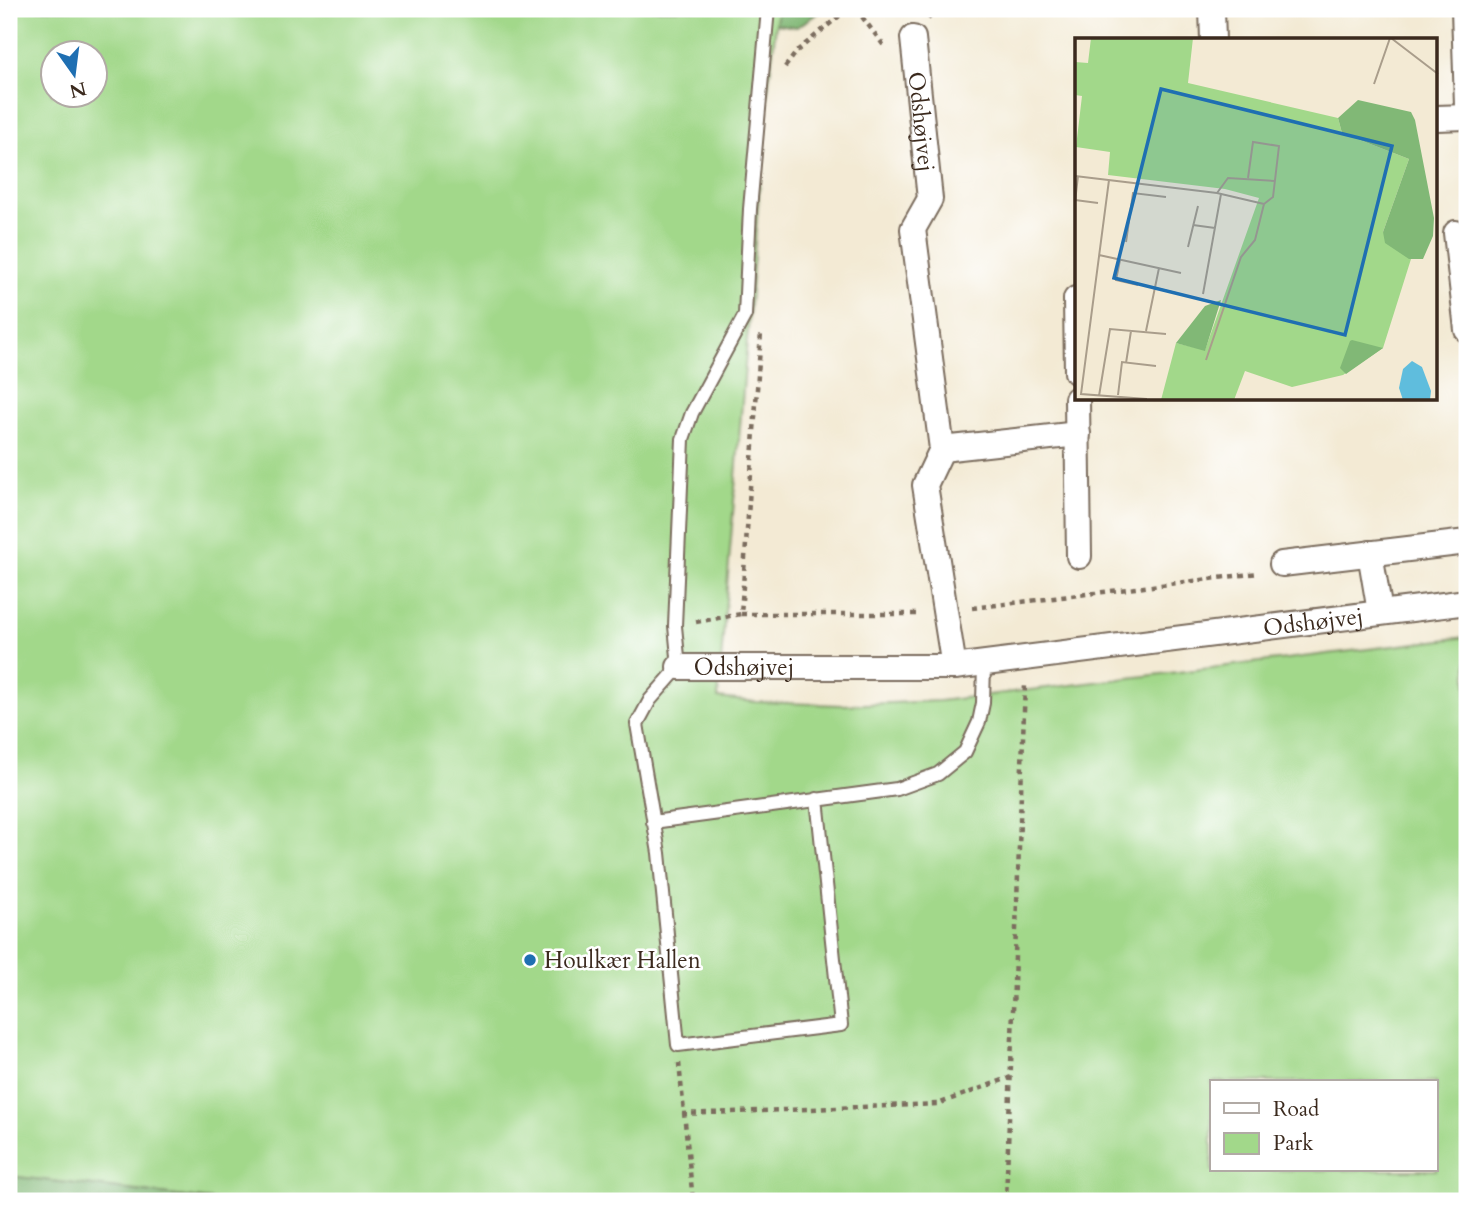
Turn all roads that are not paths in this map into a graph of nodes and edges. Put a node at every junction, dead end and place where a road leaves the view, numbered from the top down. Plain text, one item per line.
1 (768, 9) edge
2 (1212, 9) edge
3 (1464, 9) edge
4 (913, 38) dead end
5 (1213, 38) edge
6 (1467, 106) edge
7 (1467, 117) edge
8 (1438, 118) edge
9 (1456, 233) dead end
10 (1467, 330) edge
11 (1077, 401) edge
12 (1078, 434) junction
13 (942, 449) junction
14 (1467, 542) edge
15 (1370, 553) junction
16 (1079, 556) dead end
17 (1282, 564) road end
18 (1467, 602) edge
19 (1380, 612) junction
20 (984, 664) junction
21 (679, 667) junction
22 (954, 667) junction
23 (817, 799) junction
24 (653, 822) junction

1 - 21 lane, Odshøjvej
2 - 5 street
3 - 6 street
4 - 13 street, Odshøjvej
7 - 8 street
9 - 10 street
11 - 12 street
12 - 13 street
12 - 16 street
13 - 22 street
14 - 15 street
15 - 17 street
15 - 19 street, Odshøjvej
18 - 19 street, Odshøjvej
19 - 20 street, Odshøjvej
20 - 22 street, Odshøjvej
20 - 23 lane
21 - 22 street, Odshøjvej
21 - 24 lane
23 - 24 lane
23 - 24 lane

